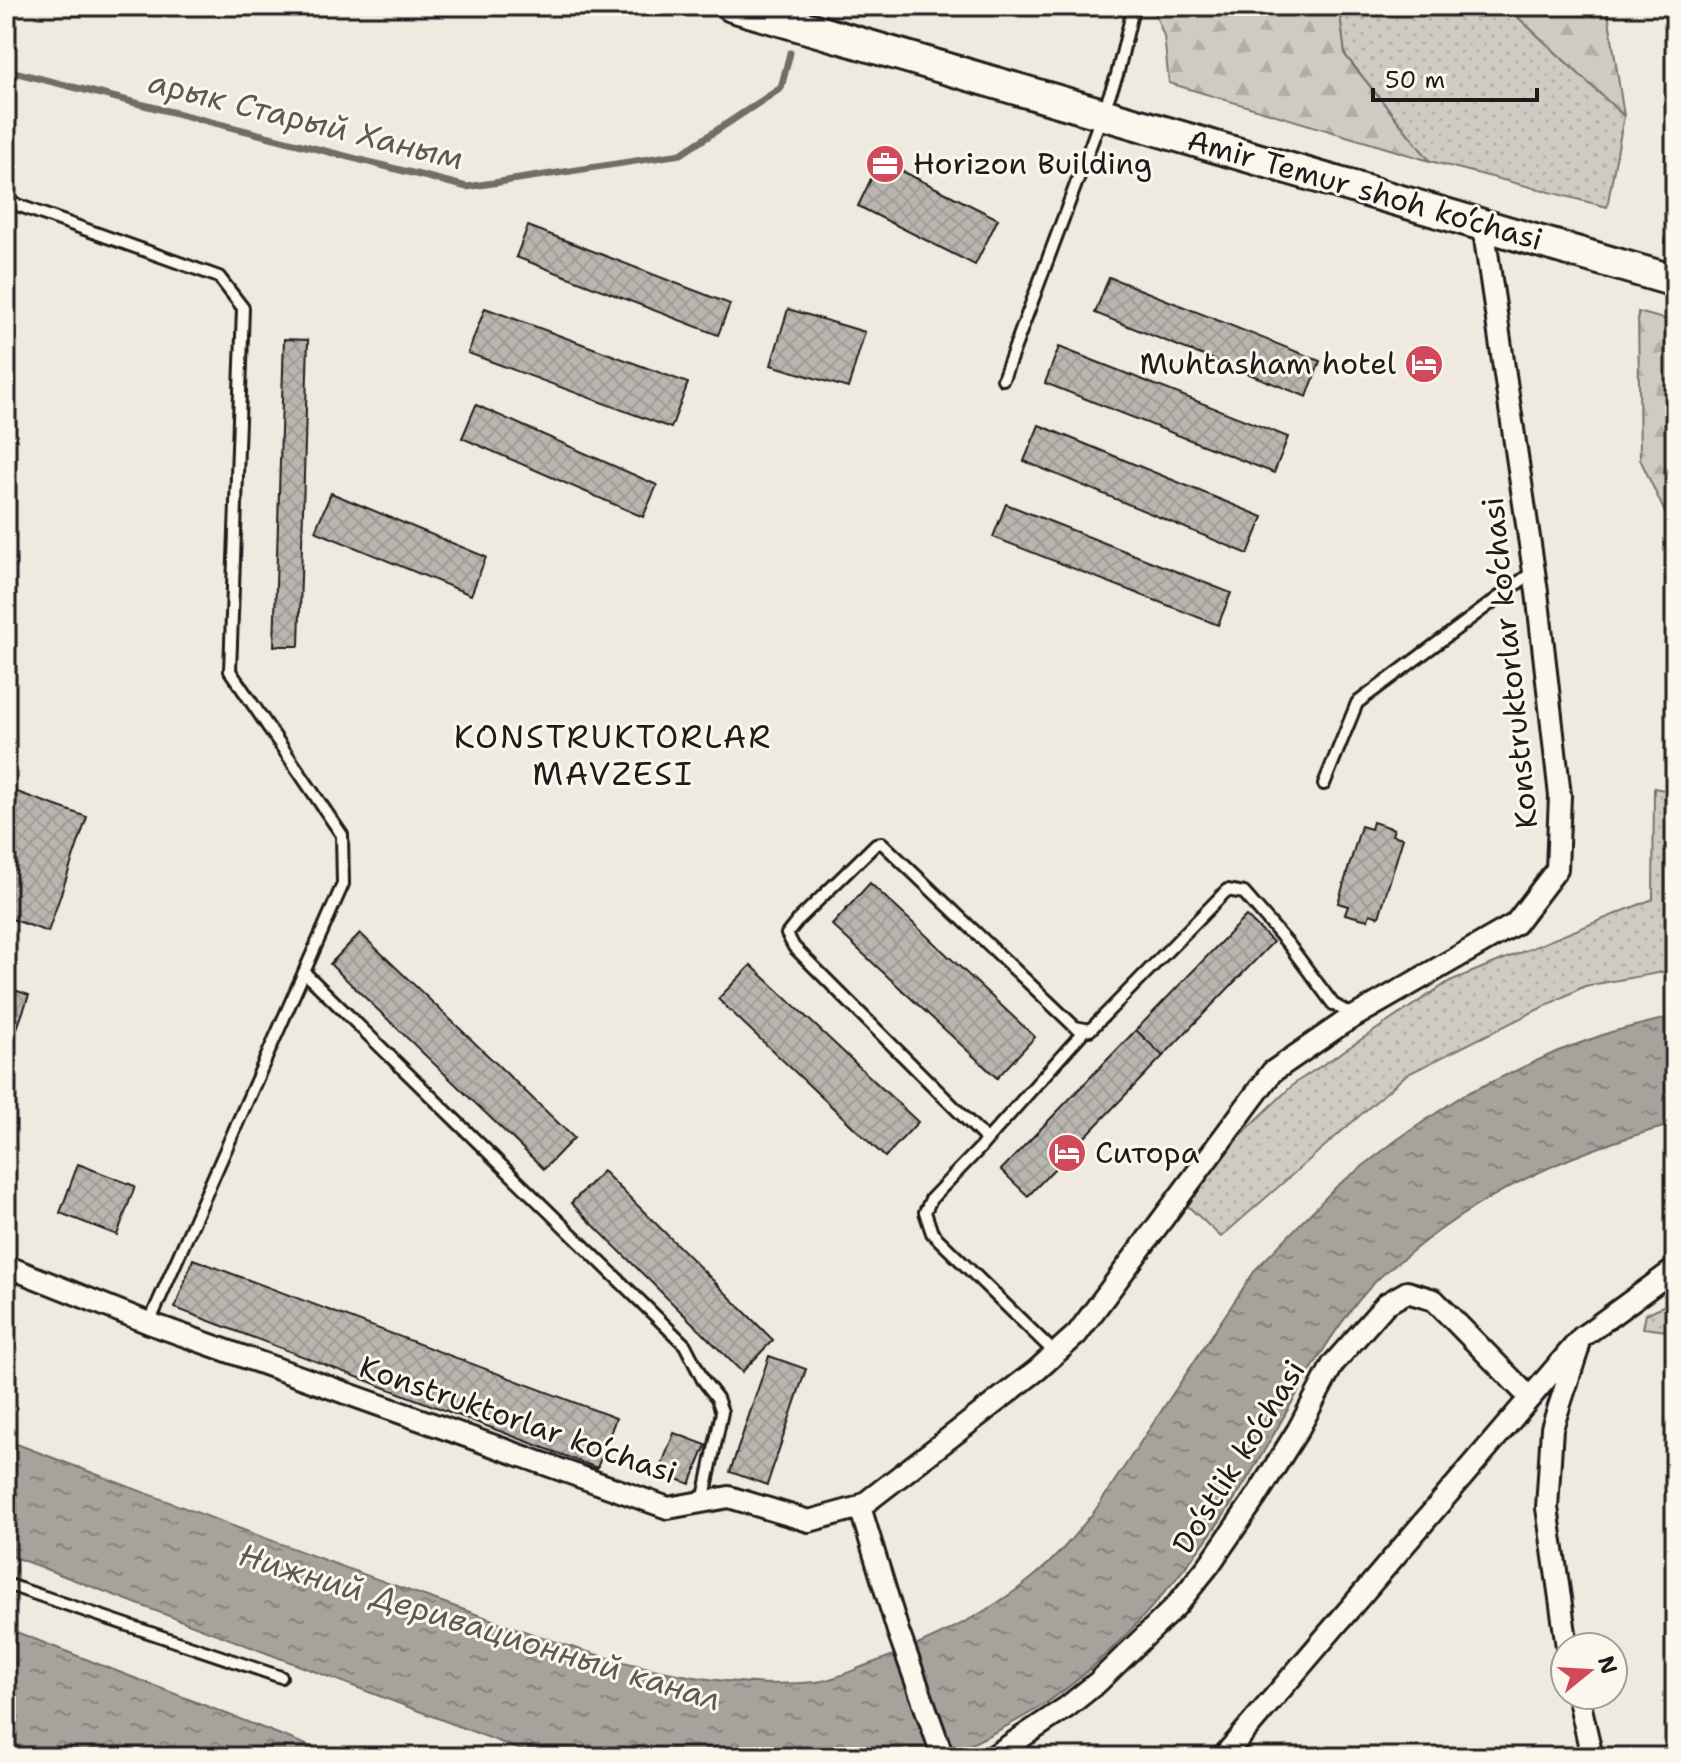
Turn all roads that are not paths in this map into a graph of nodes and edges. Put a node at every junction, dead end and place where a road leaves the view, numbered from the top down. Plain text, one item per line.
1 (756, 10) edge
2 (1132, 13) dead end
3 (1103, 112) junction
4 (6, 201) edge
5 (1483, 225) junction
6 (1675, 281) edge
7 (1003, 379) dead end
8 (1534, 571) junction
9 (1324, 784) dead end
10 (304, 972) junction
11 (1355, 1016) junction
12 (1084, 1031) junction
13 (985, 1142) junction
14 (6, 1266) edge
15 (1675, 1269) edge
16 (149, 1323) junction
17 (1582, 1337) junction
18 (1056, 1354) junction
19 (1530, 1398) junction
20 (703, 1502) junction
21 (860, 1507) junction
22 (6, 1584) edge
23 (1565, 1631) edge
24 (281, 1677) dead end
25 (1582, 1711) edge
26 (943, 1757) edge
27 (992, 1757) edge
28 (1223, 1757) edge
29 (1592, 1757) edge

1 - 3 main road, Amir Temur shoh ko‘chasi
2 - 3 lane
3 - 5 main road, Amir Temur shoh ko‘chasi
3 - 7 lane
4 - 10 lane
5 - 6 main road, Amir Temur shoh ko‘chasi
5 - 8 street, Konstruktorlar ko‘chasi
8 - 9 lane
8 - 11 street, Konstruktorlar ko‘chasi
10 - 16 lane
10 - 20 lane
11 - 12 lane
11 - 18 street, Konstruktorlar ko‘chasi
12 - 13 lane
12 - 13 lane
13 - 18 lane
14 - 16 street, Konstruktorlar ko‘chasi
15 - 17 street
16 - 20 street, Konstruktorlar ko‘chasi
17 - 19 street
17 - 23 street
18 - 21 street, Konstruktorlar ko‘chasi
19 - 27 street, Do‘stlik ko‘chasi
19 - 28 street
20 - 21 street, Konstruktorlar ko‘chasi
21 - 26 street
22 - 24 lane
25 - 29 street

